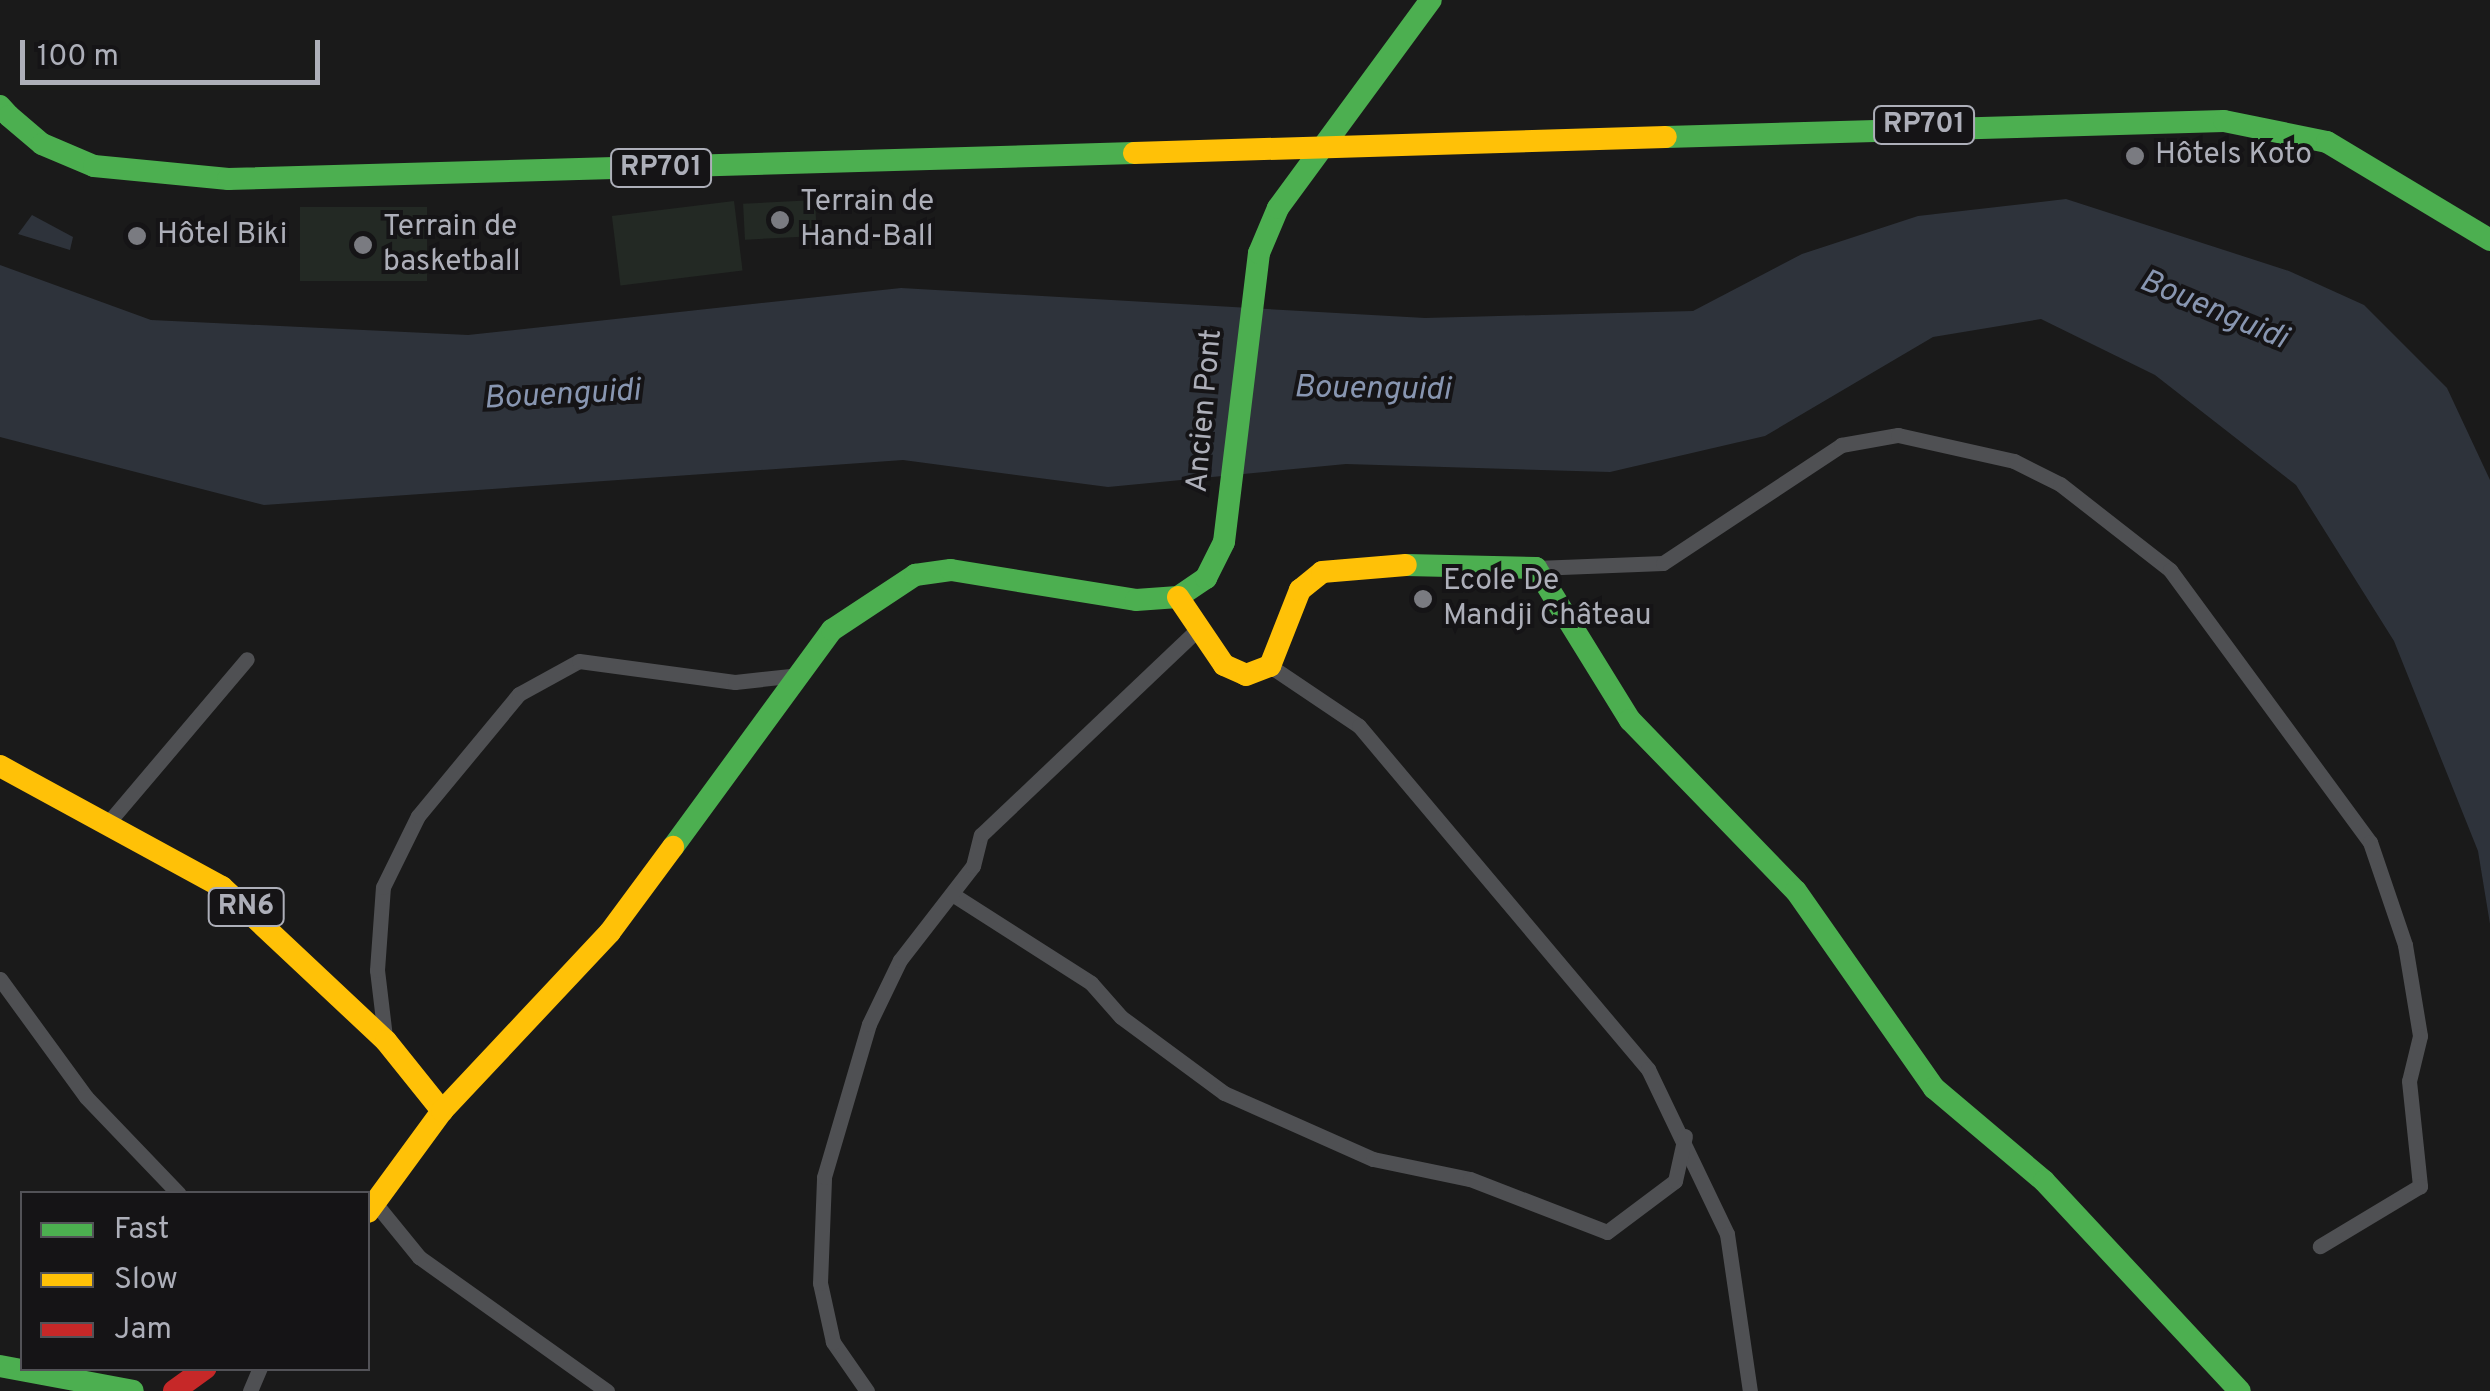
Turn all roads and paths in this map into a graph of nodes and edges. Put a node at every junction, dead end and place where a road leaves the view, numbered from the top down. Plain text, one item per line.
1 (1431, 0) edge
2 (3, 112) edge
3 (1328, 143) junction
4 (2490, 240) edge
5 (1536, 568) junction
6 (1178, 597) junction
7 (1199, 628) junction
8 (247, 659) dead end
9 (1270, 666) junction
10 (798, 675) junction
11 (0, 766) edge
12 (107, 824) junction
13 (952, 894) junction
14 (0, 979) edge
15 (386, 1041) junction
16 (442, 1111) junction
17 (1686, 1133) junction
18 (176, 1191) edge
19 (371, 1208) edge
20 (2320, 1246) dead end
21 (27, 1371) edge
22 (202, 1371) edge
23 (133, 1391) edge
24 (174, 1391) edge
25 (607, 1391) edge
26 (867, 1391) edge
27 (1750, 1391) edge
28 (2240, 1391) edge

1 - 3 main road, Ancien Pont
2 - 3 main road, RP701
3 - 4 main road, RP701
3 - 6 main road, Ancien Pont
5 - 9 main road
5 - 20 street
5 - 28 main road
6 - 7 main road
6 - 10 main road
7 - 9 main road
7 - 13 street
8 - 12 street
9 - 17 street
10 - 15 street
10 - 16 main road
11 - 12 main road, RN6
12 - 15 main road, RN6
13 - 17 street
13 - 26 street
14 - 18 street
15 - 16 main road, RN6
16 - 19 main road
17 - 27 street
19 - 25 street
21 - 23 main road
22 - 24 main road

